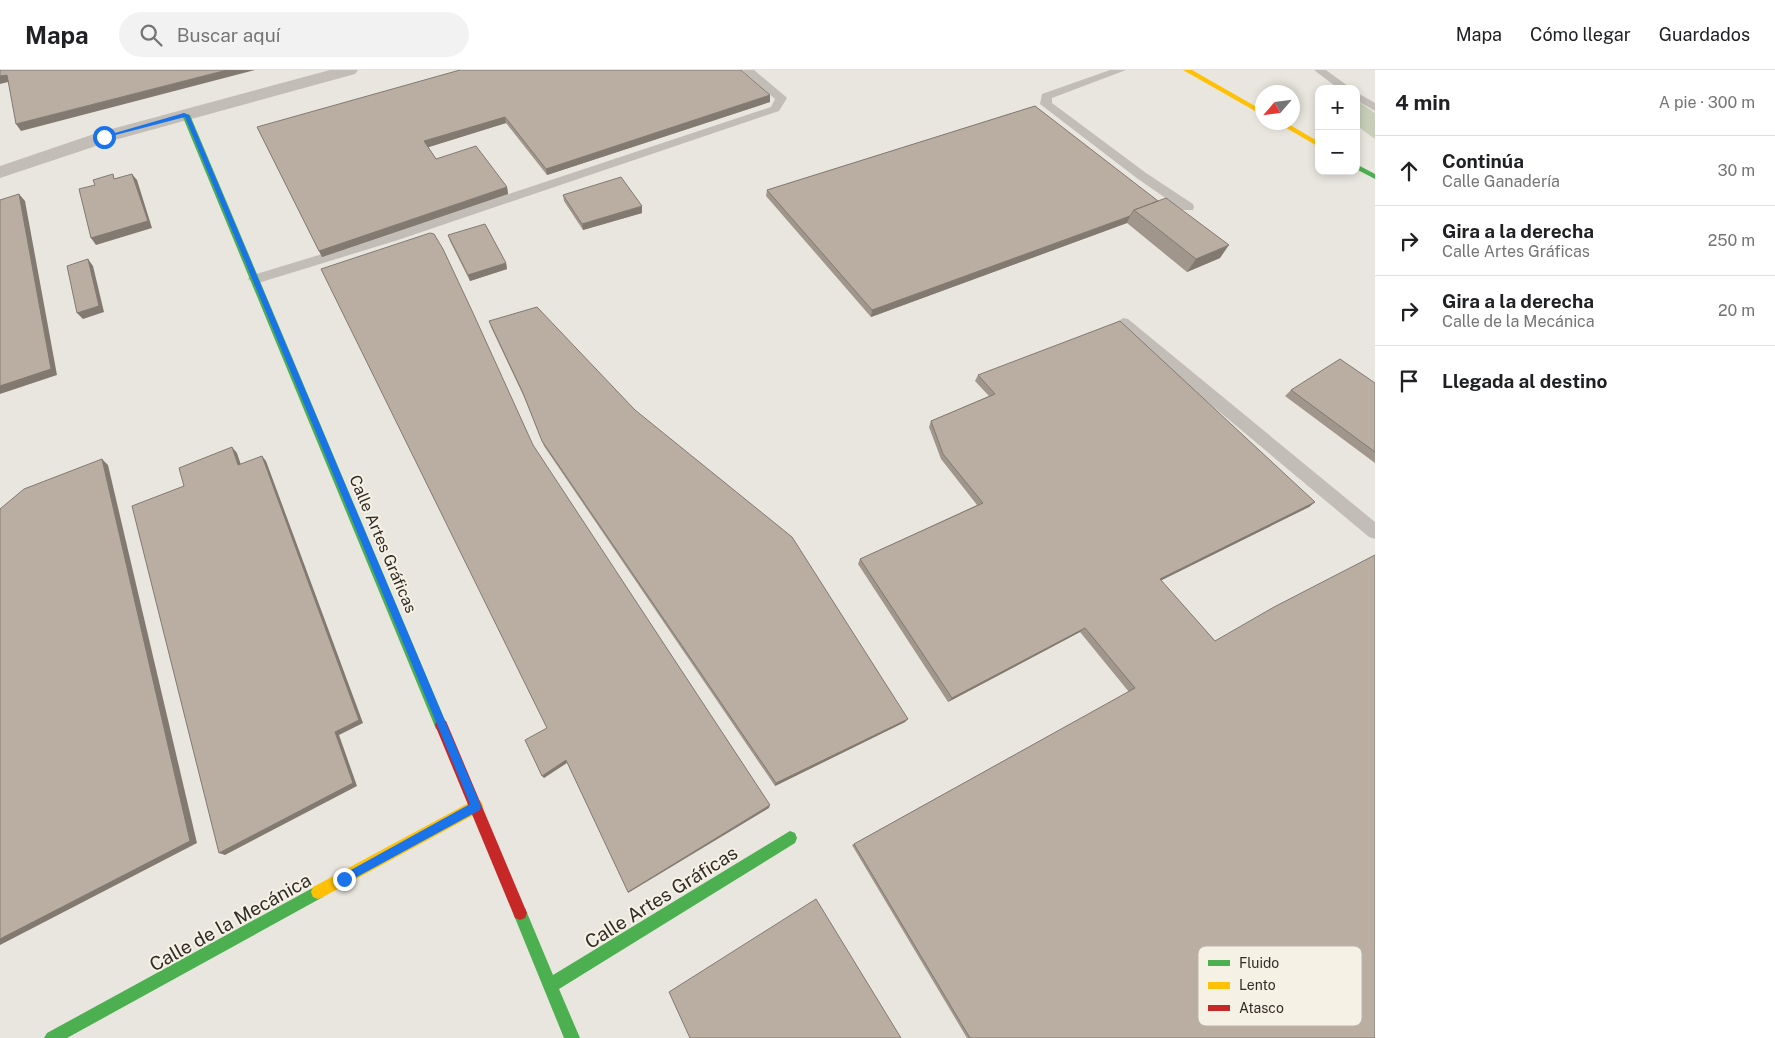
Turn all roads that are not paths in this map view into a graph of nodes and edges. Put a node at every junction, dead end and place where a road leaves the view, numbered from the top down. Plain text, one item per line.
1 (349, 70) edge
2 (747, 70) edge
3 (1122, 70) edge
4 (1187, 70) edge
5 (1320, 70) edge
6 (1341, 85) edge
7 (1360, 98) edge
8 (1375, 108) edge
9 (1255, 109) edge
10 (186, 115) junction
11 (1294, 130) edge
12 (1315, 143) edge
13 (1360, 168) edge
14 (0, 172) edge
15 (1375, 177) edge
16 (1188, 206) dead end
17 (255, 279) junction
18 (1123, 323) edge
19 (1375, 532) edge
20 (476, 806) junction
21 (790, 838) dead end
22 (550, 986) junction
23 (52, 1038) edge
24 (572, 1038) edge

1 - 10 street
2 - 17 lane
3 - 16 lane
4 - 9 street
5 - 6 lane
7 - 8 lane
10 - 14 street
10 - 17 street, Calle Artes Gráficas
11 - 12 street
13 - 15 street
17 - 20 street, Calle Artes Gráficas
18 - 19 lane
20 - 22 street, Calle Artes Gráficas
20 - 23 street, Calle de la Mecánica
21 - 22 street, Calle Artes Gráficas
22 - 24 street, Calle Artes Gráficas

